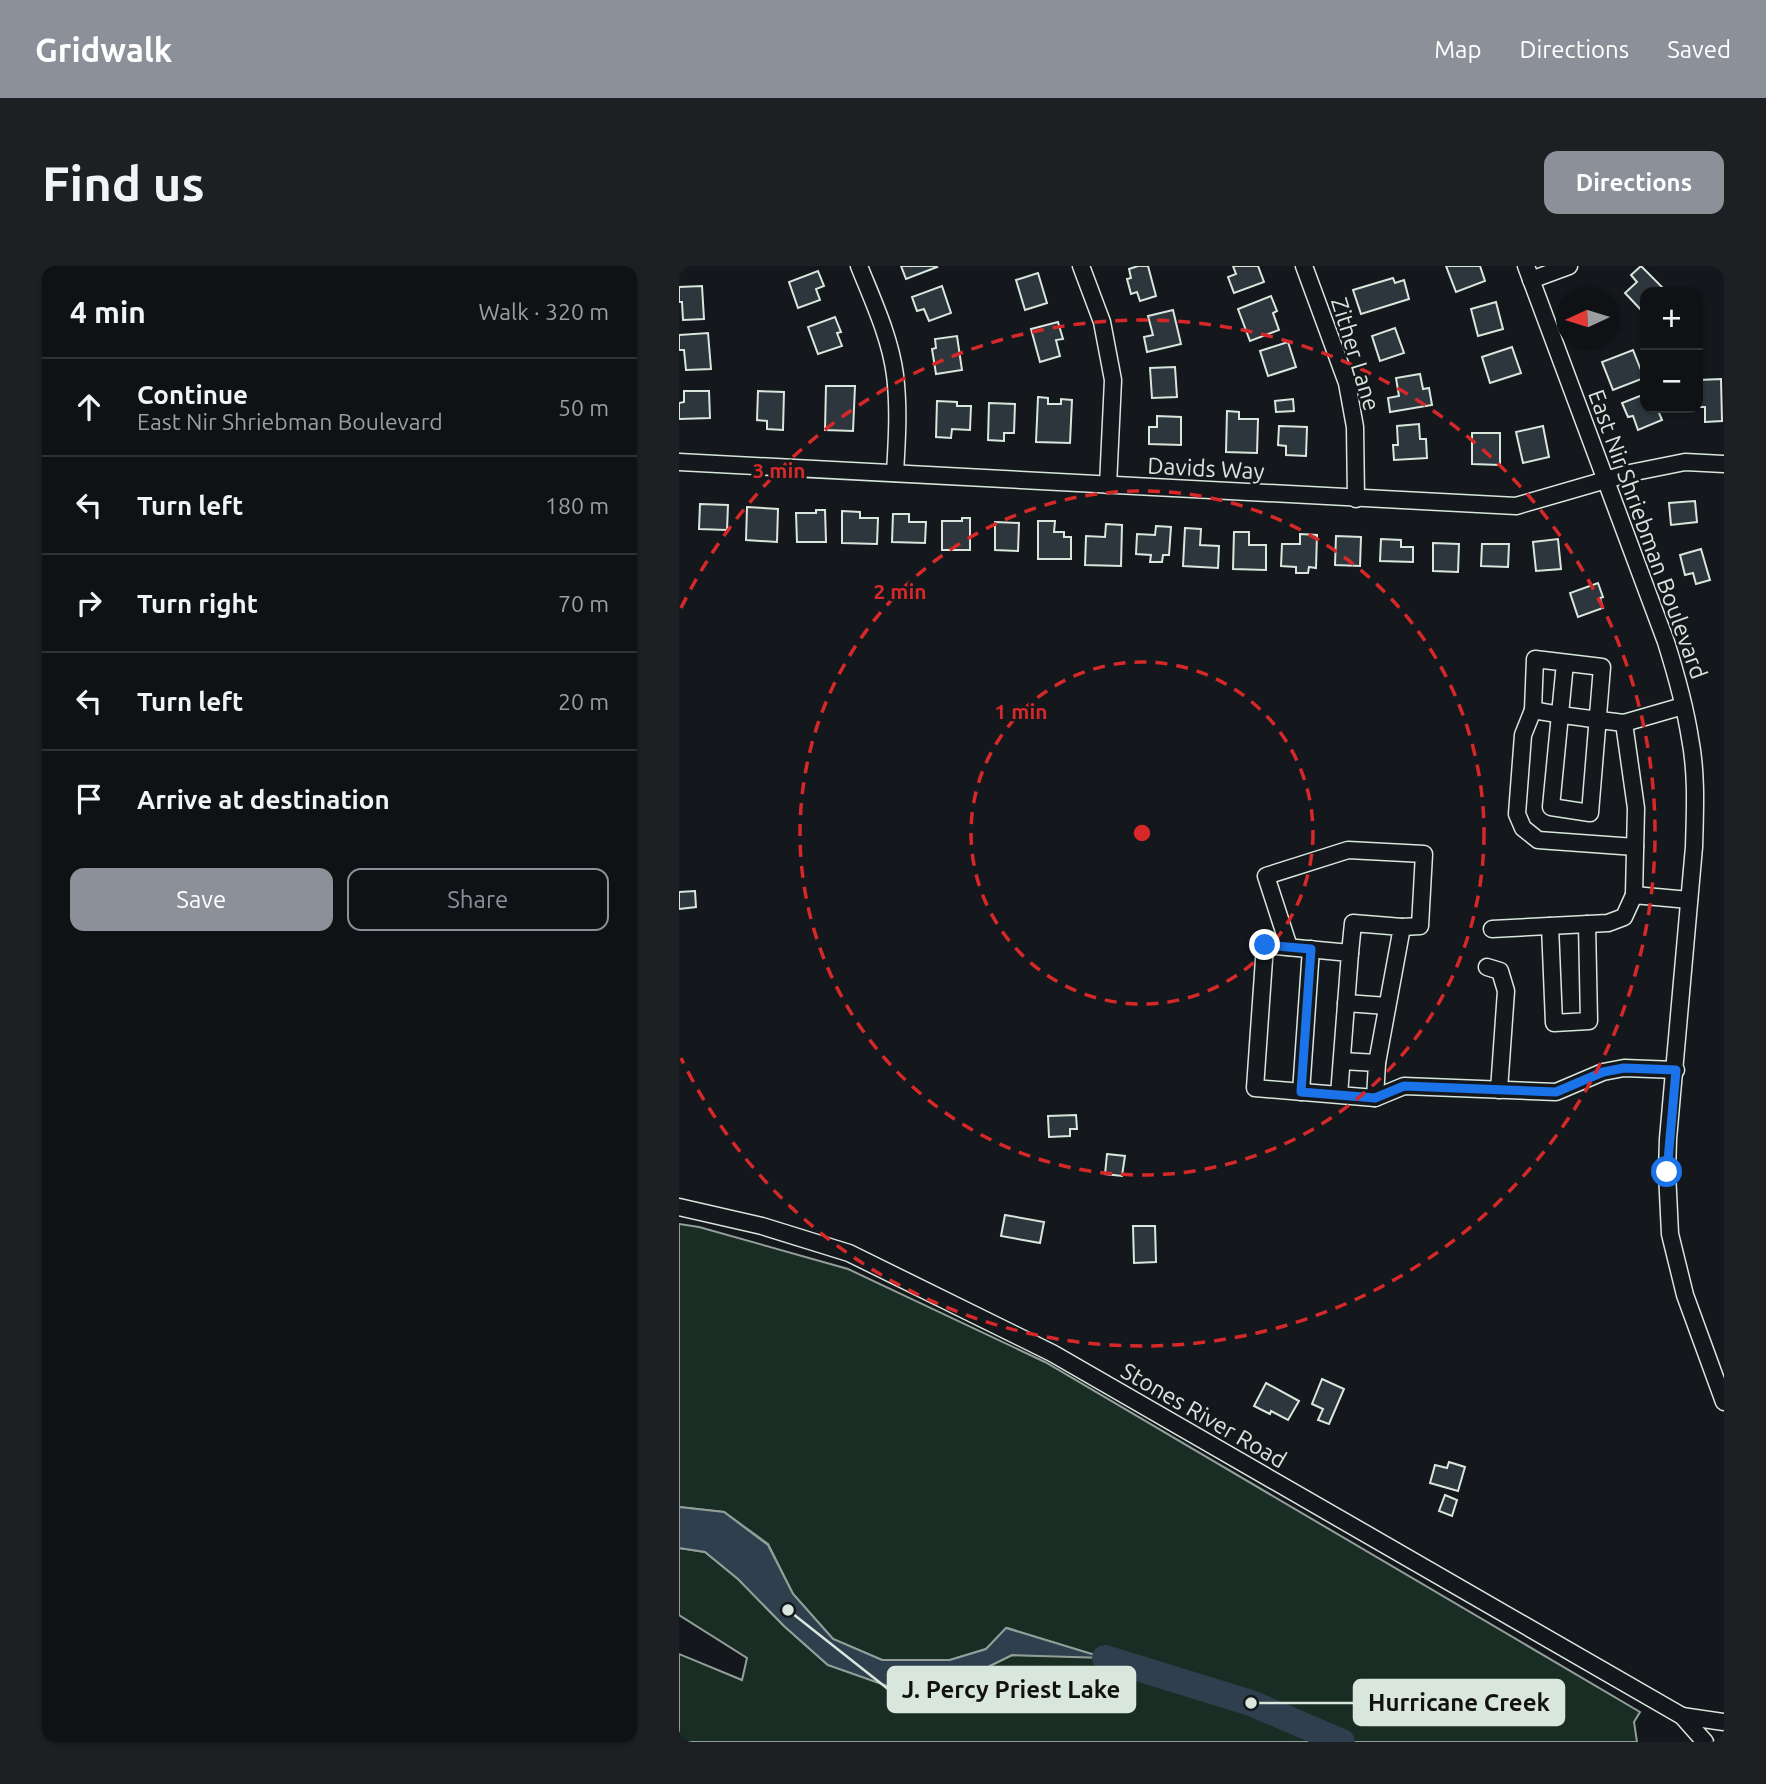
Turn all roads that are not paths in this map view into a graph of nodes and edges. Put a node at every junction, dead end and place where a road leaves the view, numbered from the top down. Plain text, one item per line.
1 (859, 266) edge
2 (1081, 266) edge
3 (1304, 266) edge
4 (1569, 266) edge
5 (1528, 273) edge
6 (679, 462) edge
7 (1724, 464) edge
8 (895, 473) junction
9 (1606, 480) junction
10 (1108, 485) junction
11 (1356, 499) junction
12 (1565, 663) junction
13 (1683, 706) junction
14 (1533, 710) junction
15 (1560, 715) junction
16 (1597, 720) junction
17 (1624, 723) junction
18 (1635, 847) junction
19 (1634, 895) junction
20 (1689, 900) junction
21 (1587, 924) junction
22 (1550, 926) junction
23 (1402, 927) junction
24 (1492, 929) dead end
25 (1289, 947) junction
26 (1311, 949) junction
27 (1350, 953) junction
28 (1487, 967) dead end
29 (1346, 1003) junction
30 (1387, 1006) junction
31 (1342, 1061) junction
32 (1377, 1063) junction
33 (1676, 1070) junction
34 (1499, 1090) junction
35 (1301, 1092) junction
36 (1339, 1095) junction
37 (1375, 1098) junction
38 (679, 1207) edge
39 (1724, 1402) edge
40 (1682, 1716) junction
41 (1724, 1722) edge
42 (1705, 1742) edge

1 - 8 street
2 - 10 street
3 - 11 street, Zither Lane
4 - 5 street
5 - 9 street, East Nir Shriebman Boulevard
6 - 8 street, Davids Way
7 - 9 street, Davids Way
8 - 10 street, Davids Way
9 - 11 street, Davids Way
9 - 13 street, East Nir Shriebman Boulevard
10 - 11 street, Davids Way
12 - 14 street
12 - 15 street
12 - 16 street
13 - 17 street
13 - 20 street, East Nir Shriebman Boulevard
14 - 15 street
14 - 18 street
15 - 16 street
15 - 16 street
16 - 17 street
17 - 18 street
18 - 19 street
19 - 20 street
19 - 21 street
20 - 33 street, East Nir Shriebman Boulevard
21 - 22 street
21 - 22 street
22 - 24 street
23 - 25 street
23 - 27 street
23 - 30 street
25 - 26 street
25 - 35 street
26 - 27 street
26 - 35 street
27 - 29 street
28 - 34 street
29 - 30 street
29 - 31 street
30 - 32 street
31 - 32 street
31 - 36 street
32 - 37 street
33 - 34 street
33 - 39 street, East Nir Shriebman Boulevard
34 - 37 street
35 - 36 street
36 - 37 street
38 - 40 street, Stones River Road
40 - 41 street, Stones River Road
40 - 42 street, Stones River Road

